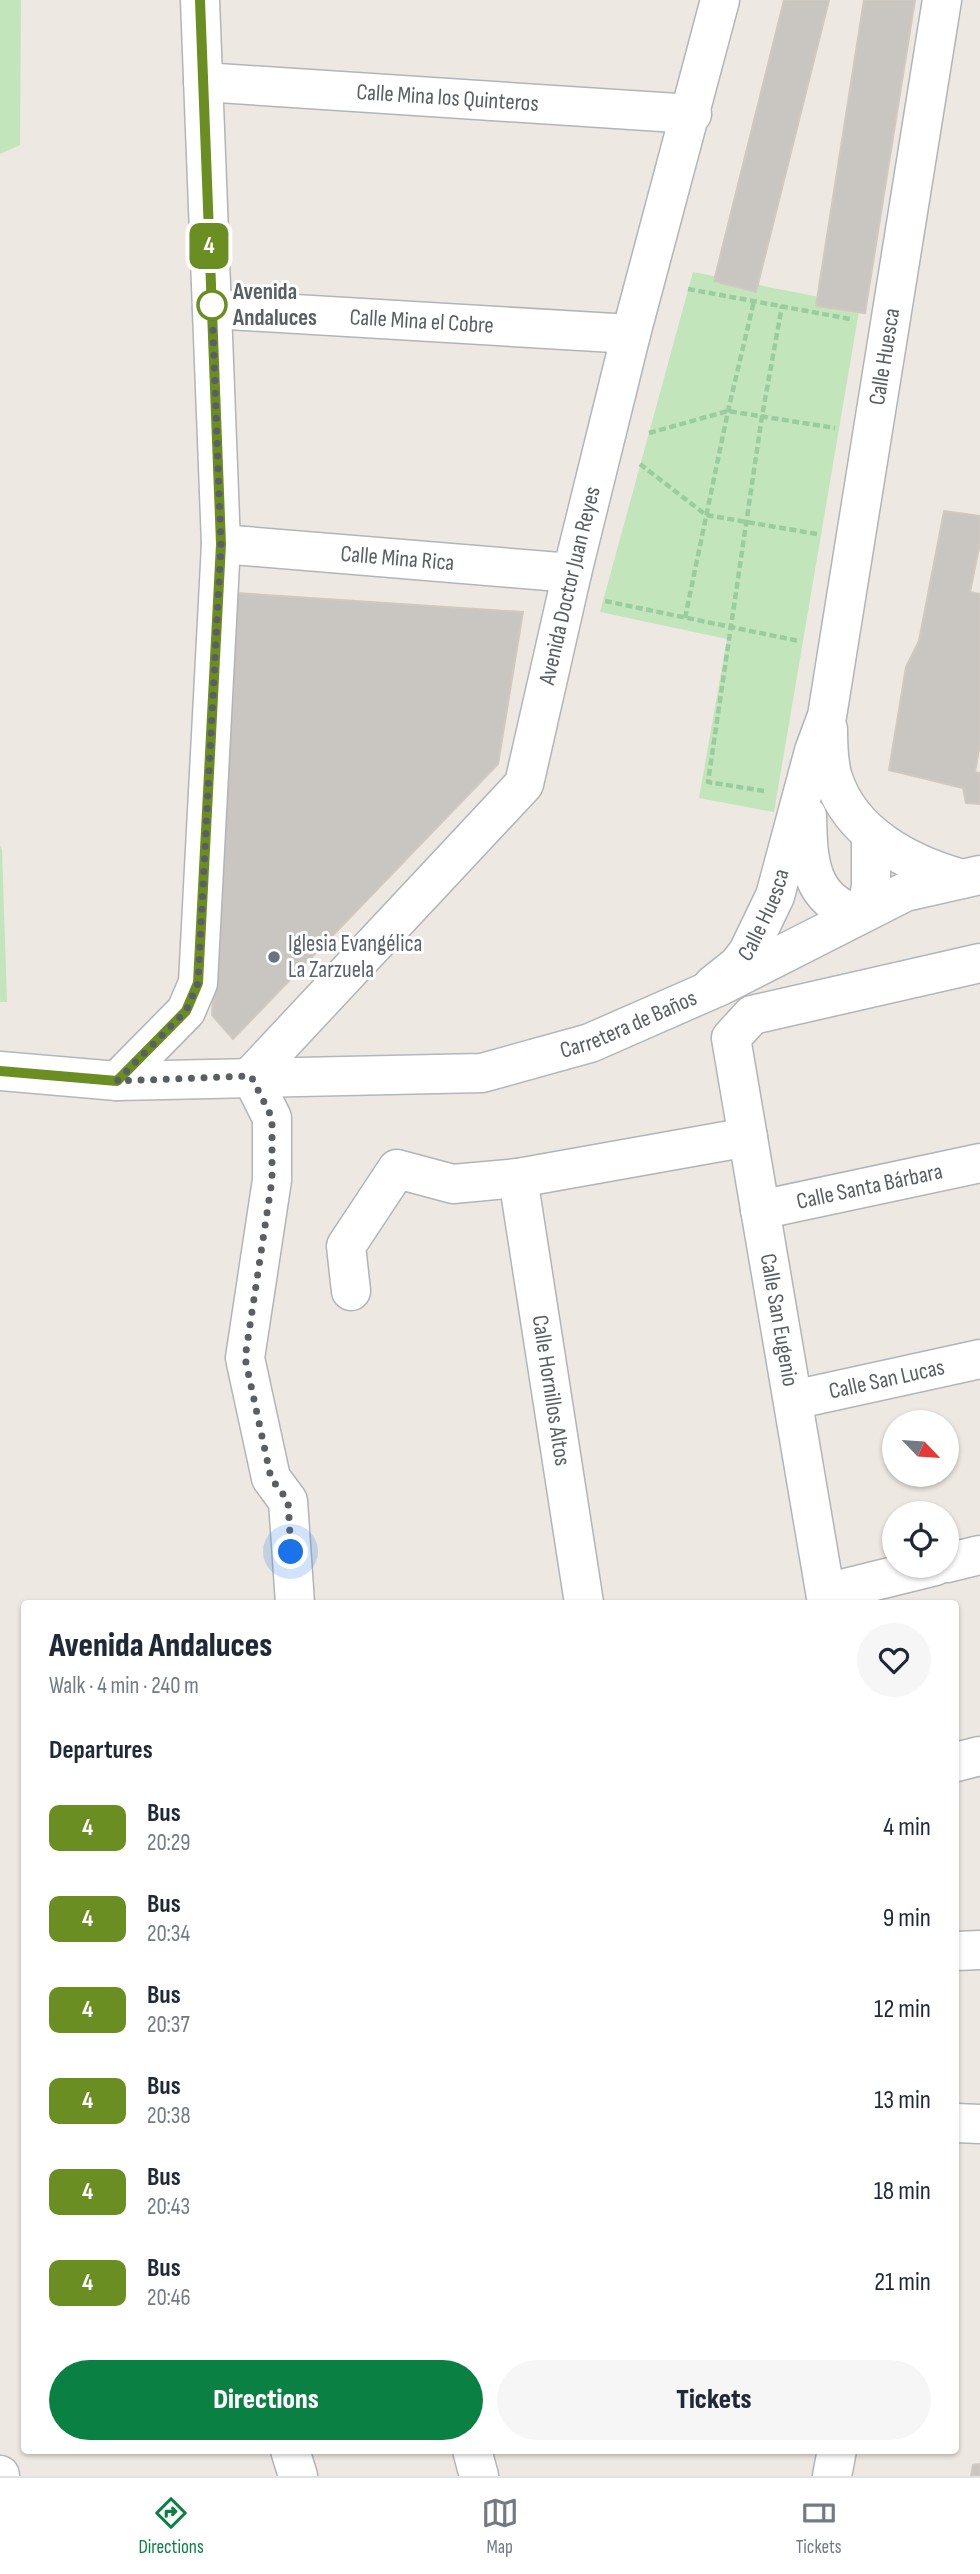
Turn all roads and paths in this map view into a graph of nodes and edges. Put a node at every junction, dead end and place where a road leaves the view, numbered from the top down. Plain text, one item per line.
1 (200, 0) edge
2 (720, 0) edge
3 (942, 0) edge
4 (203, 82) junction
5 (692, 114) junction
6 (688, 289) dead end
7 (754, 301) junction
8 (782, 306) junction
9 (212, 309) junction
10 (858, 321) dead end
11 (631, 334) junction
12 (728, 411) junction
13 (762, 416) junction
14 (840, 428) dead end
15 (649, 433) dead end
16 (640, 464) dead end
17 (706, 515) junction
18 (746, 522) junction
19 (821, 535) dead end
20 (221, 544) junction
21 (572, 573) junction
22 (603, 601) dead end
23 (685, 618) junction
24 (731, 626) junction
25 (804, 641) dead end
26 (827, 716) junction
27 (808, 776) junction
28 (766, 791) dead end
29 (871, 834) junction
30 (971, 877) edge
31 (862, 913) junction
32 (980, 964) edge
33 (701, 994) junction
34 (0, 1071) edge
35 (251, 1076) junction
36 (117, 1081) junction
37 (748, 1138) junction
38 (980, 1163) edge
39 (518, 1178) junction
40 (760, 1210) junction
41 (351, 1291) dead end
42 (980, 1359) edge
43 (793, 1400) junction
44 (980, 1555) edge
45 (959, 1560) edge
46 (894, 1578) edge
47 (826, 1598) edge
48 (295, 1600) edge
49 (584, 1600) edge
50 (980, 1756) edge
51 (959, 1761) edge
52 (980, 1950) edge
53 (959, 1951) edge
54 (959, 2123) edge
55 (980, 2124) edge
56 (291, 2454) edge
57 (473, 2454) edge
58 (836, 2454) edge
59 (298, 2476) edge
60 (479, 2476) edge
61 (832, 2476) edge

1 - 4 street
2 - 5 street, Avenida Doctor Juan Reyes
3 - 26 street, Calle Huesca
4 - 5 street, Calle Mina los Quinteros
4 - 9 street
5 - 11 street, Avenida Doctor Juan Reyes
6 - 7 path
7 - 8 path
7 - 12 path
8 - 10 path
8 - 13 path
9 - 11 street, Calle Mina el Cobre
9 - 20 street
11 - 21 street, Avenida Doctor Juan Reyes
12 - 13 path
12 - 15 path
12 - 17 path
13 - 14 path
13 - 18 path
16 - 17 path
17 - 18 path
17 - 23 path
18 - 19 path
18 - 24 path
20 - 21 street, Calle Mina Rica
20 - 36 street
21 - 35 street, Avenida Doctor Juan Reyes
22 - 23 path
23 - 24 path
24 - 25 path
24 - 28 path
26 - 27 street, Calle Huesca
26 - 29 street, Calle Huesca
27 - 31 street, Calle Huesca
27 - 33 street, Calle Huesca
29 - 30 street, Calle Huesca
29 - 31 street
30 - 31 street, Carretera de Baños
31 - 33 street, Carretera de Baños
32 - 37 street, Calle San Eugenio
33 - 35 street, Carretera de Baños
34 - 36 street, Carretera de Baños
35 - 36 street, Carretera de Baños
35 - 48 street
37 - 39 street
37 - 40 street, Calle San Eugenio
38 - 40 street, Calle Santa Bárbara
39 - 41 street
39 - 49 street, Calle Hornillos Altos
40 - 43 street, Calle San Eugenio
42 - 43 street, Calle San Lucas
43 - 47 street, Calle San Eugenio
44 - 45 street
46 - 47 street
50 - 51 street
52 - 53 street
54 - 55 street
56 - 59 street
57 - 60 street
58 - 61 street

